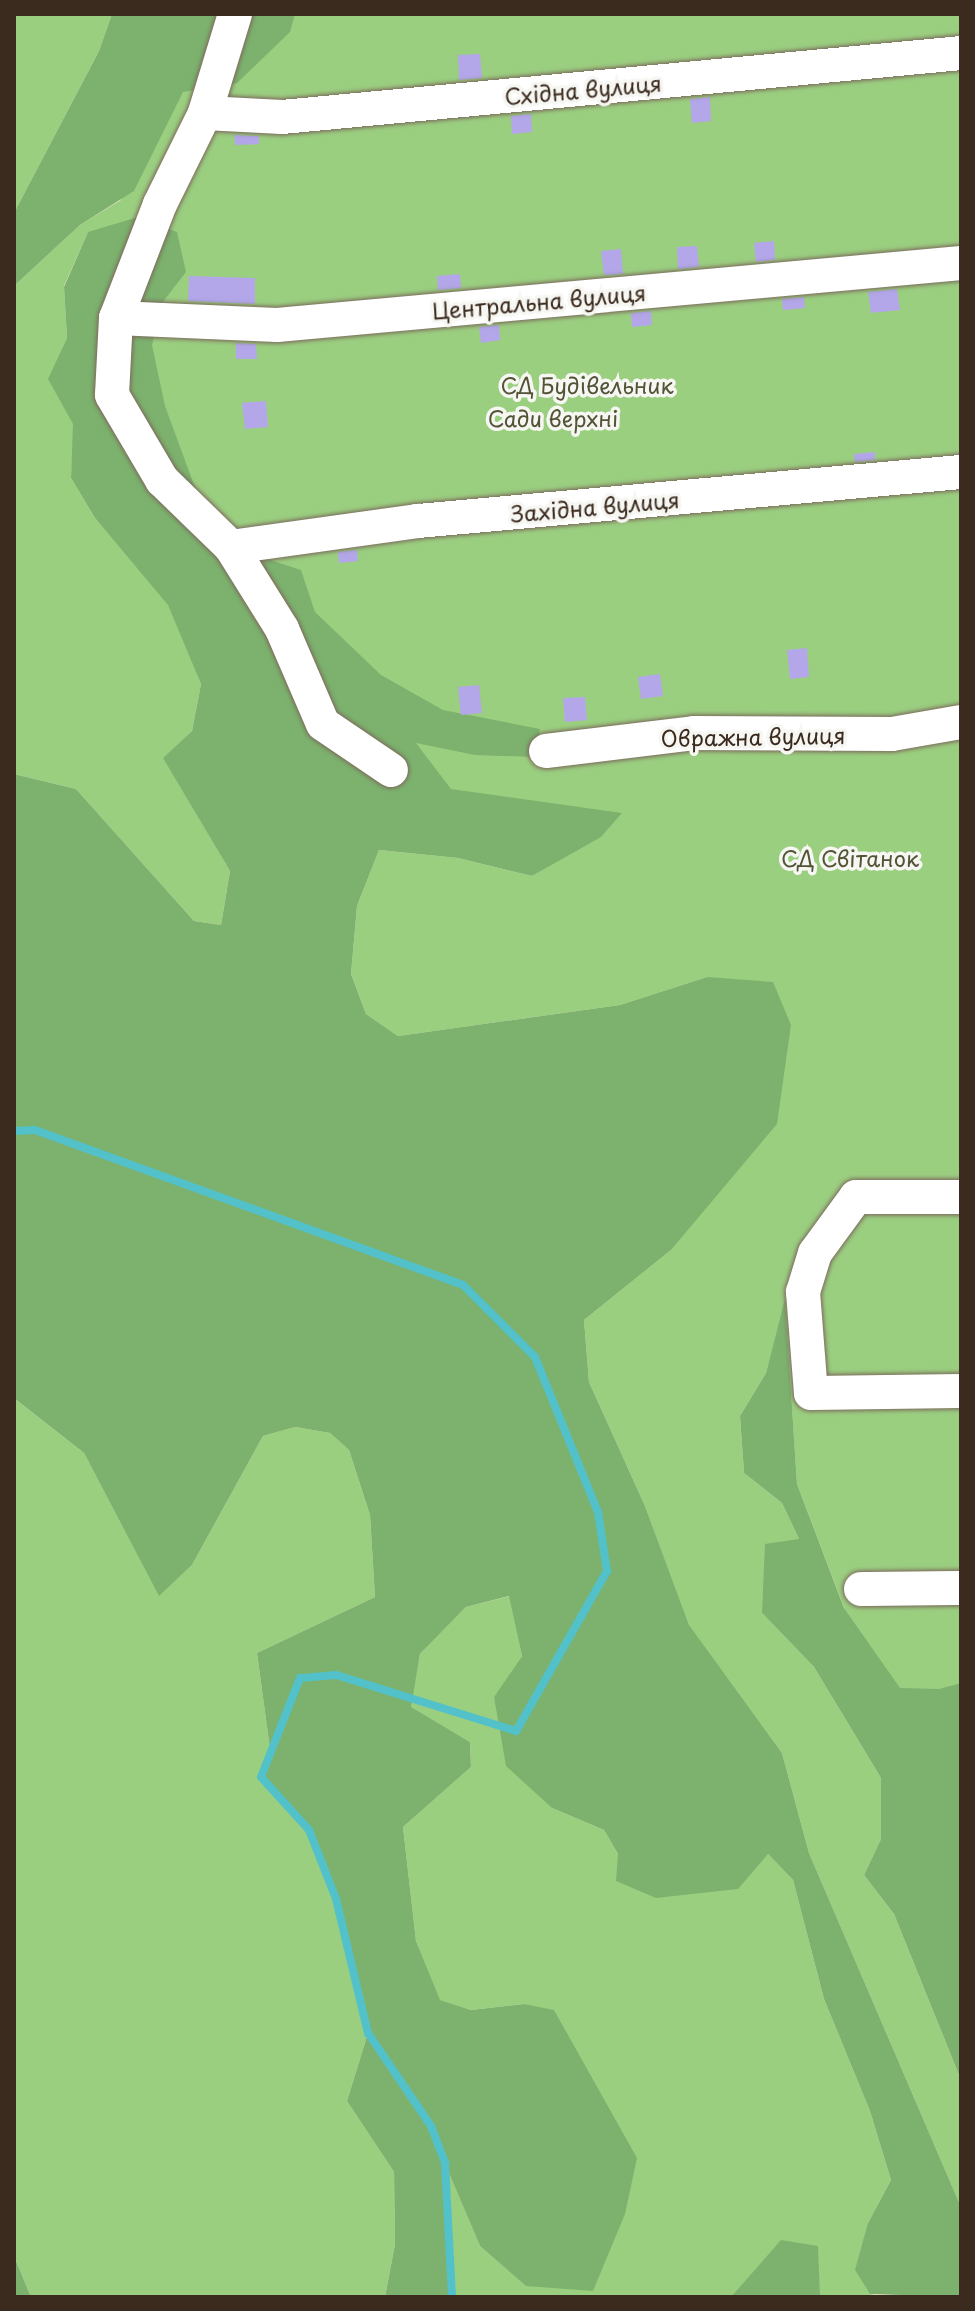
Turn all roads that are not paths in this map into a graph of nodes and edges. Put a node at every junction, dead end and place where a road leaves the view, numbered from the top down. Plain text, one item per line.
1 (235, 14) edge
2 (961, 53) edge
3 (205, 113) junction
4 (961, 263) edge
5 (116, 318) junction
6 (961, 472) edge
7 (231, 547) junction
8 (961, 722) edge
9 (546, 751) dead end
10 (391, 770) dead end
11 (961, 1197) edge
12 (961, 1391) edge
13 (961, 1588) edge
14 (861, 1589) dead end

1 - 3 lane
2 - 3 lane, Східна вулиця
3 - 5 lane
4 - 5 lane, Центральна вулиця
5 - 7 lane
6 - 7 lane, Західна вулиця
7 - 10 lane
8 - 9 lane, Овражна вулиця
11 - 12 lane
13 - 14 lane

